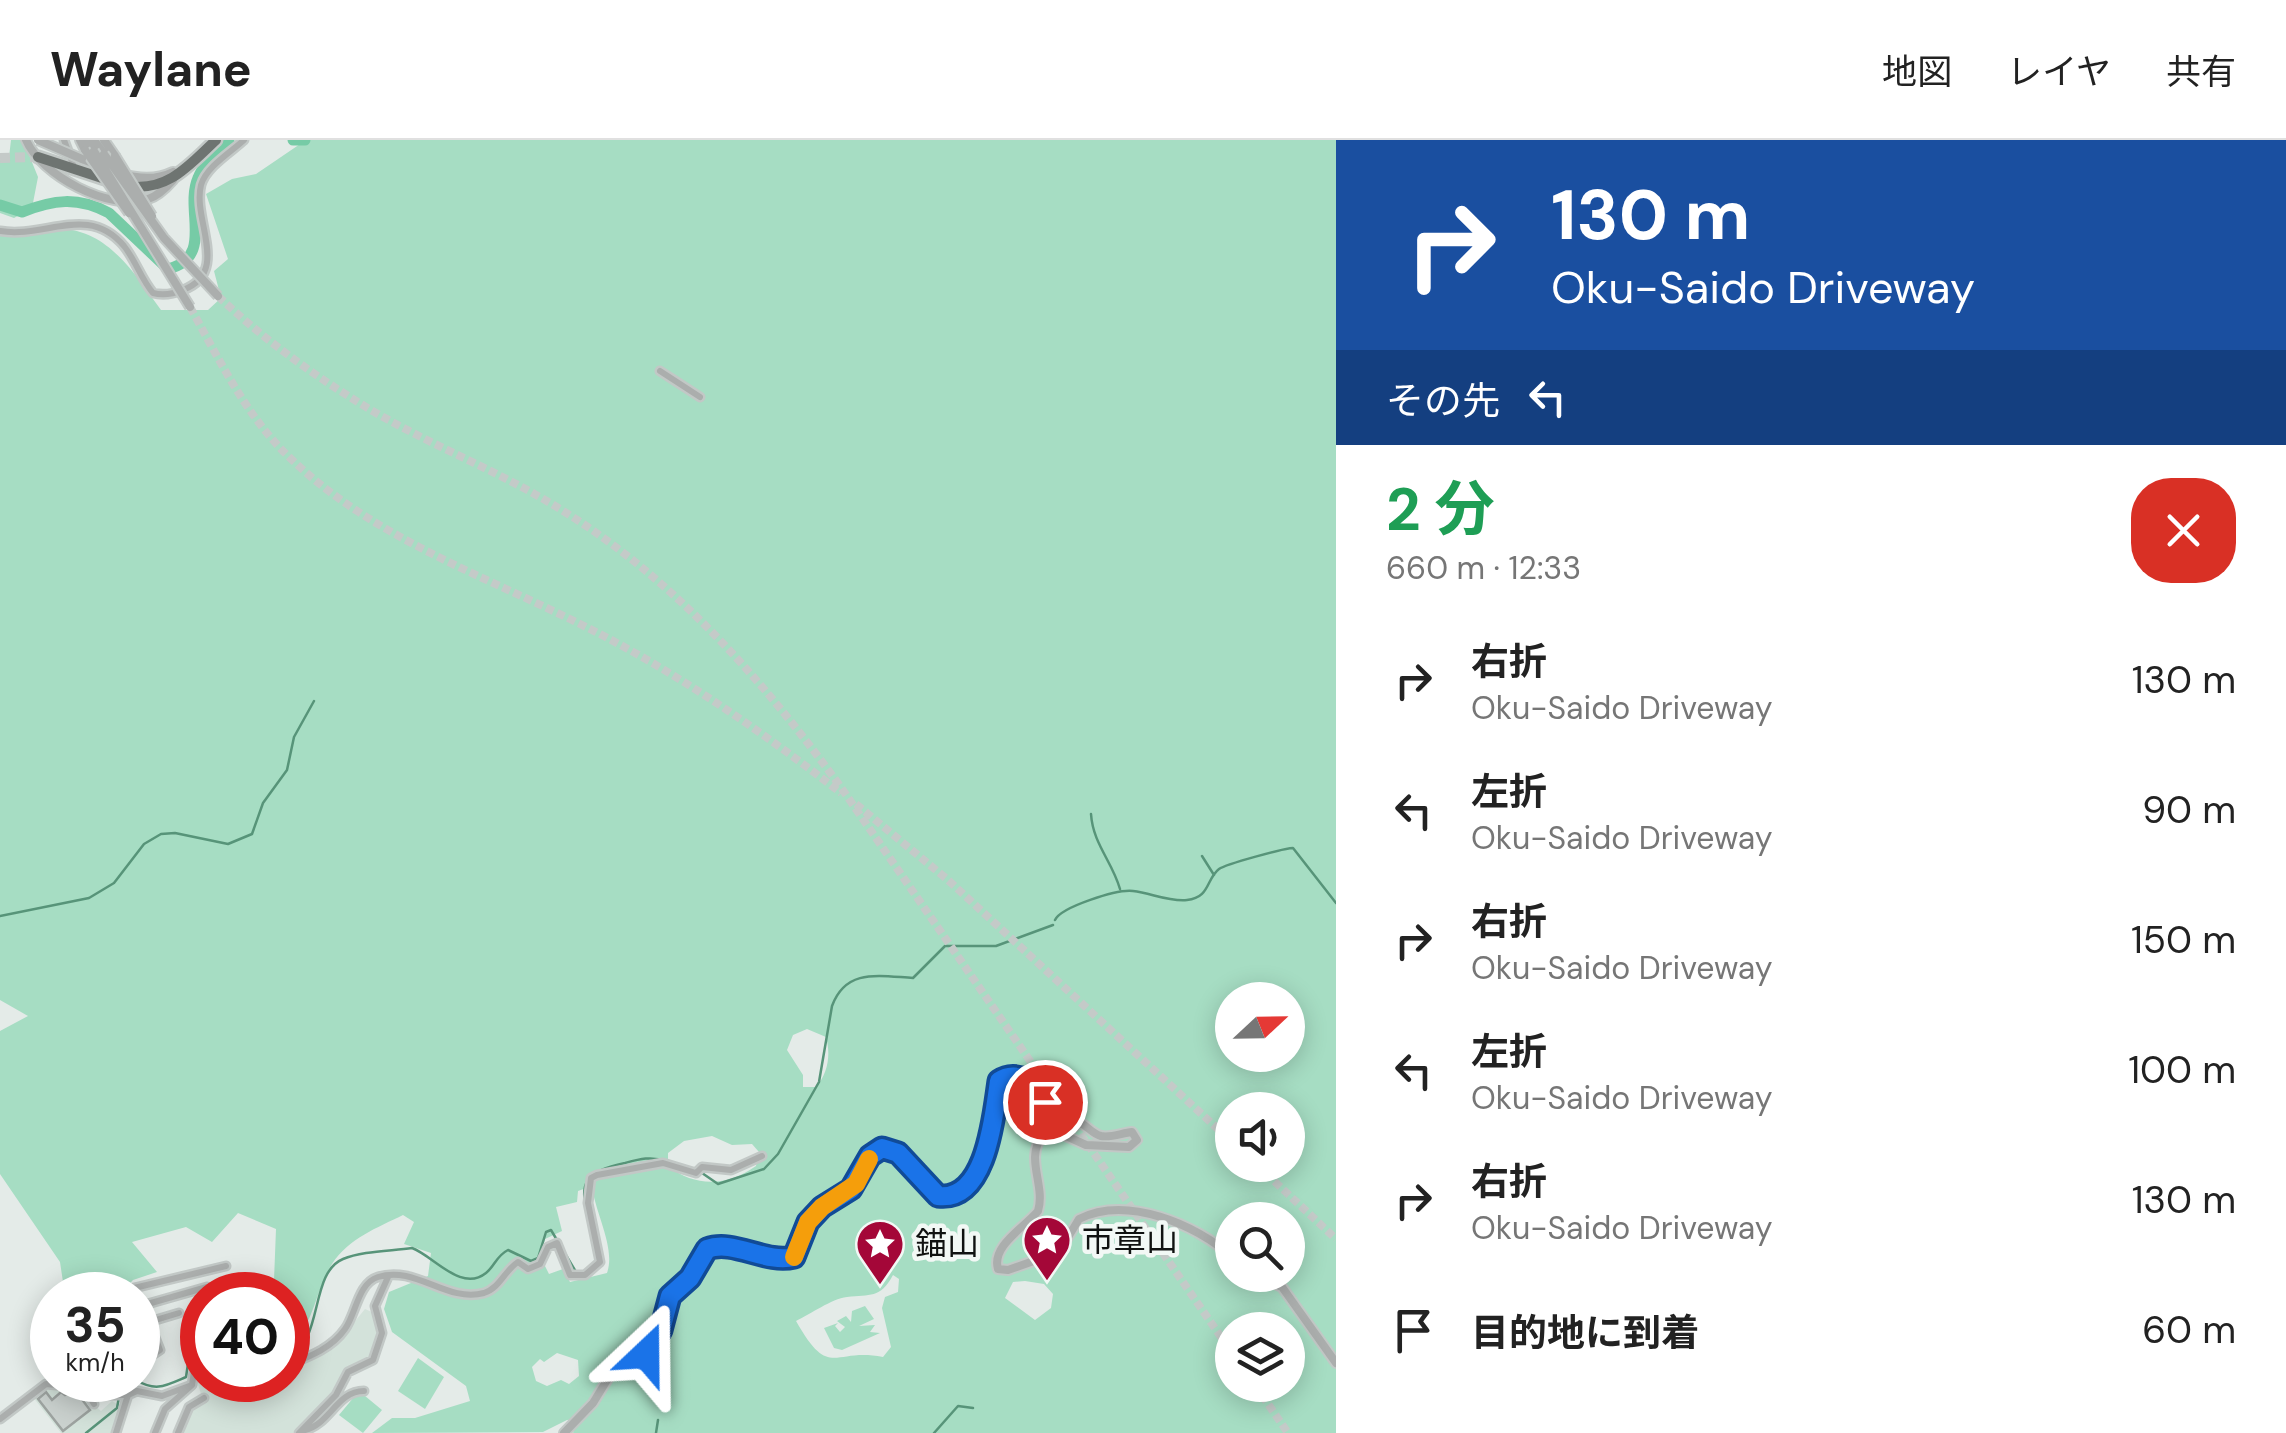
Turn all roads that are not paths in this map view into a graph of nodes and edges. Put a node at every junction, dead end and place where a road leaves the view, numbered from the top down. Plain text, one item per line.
1 (26, 140) edge
2 (38, 140) edge
3 (64, 140) edge
4 (104, 140) edge
5 (214, 140) edge
6 (244, 140) edge
7 (85, 152) edge
8 (38, 157) tunnel mouth
9 (184, 170) junction
10 (0, 231) edge
11 (164, 238) junction
12 (218, 296) tunnel mouth
13 (190, 307) tunnel mouth
14 (660, 371) dead end
15 (700, 397) dead end
16 (762, 1156) dead end
17 (1215, 1242) edge
18 (226, 1266) dead end
19 (388, 1277) junction
20 (173, 1278) junction
21 (160, 1281) edge
22 (1286, 1292) edge
23 (178, 1296) joint
24 (160, 1301) edge
25 (178, 1313) dead end
26 (160, 1319) edge
27 (310, 1357) edge
28 (1336, 1363) edge
29 (364, 1391) dead end
30 (180, 1398) edge
31 (122, 1402) edge
32 (197, 1402) edge
33 (94, 1404) dead end
34 (0, 1419) edge
35 (302, 1432) edge
36 (116, 1433) edge
37 (155, 1433) edge
38 (178, 1433) edge
39 (564, 1433) edge

1 - 9 street
2 - 7 street, bridge
3 - 7 street
4 - 11 street, bridge
5 - 7 street
5 - 9 highway
6 - 10 street
7 - 8 highway
7 - 9 highway
7 - 11 street, bridge
7 - 13 street, bridge
11 - 12 street, bridge
14 - 15 street
16 - 19 street
17 - 39 street
18 - 20 street
19 - 27 street
19 - 35 street
20 - 21 street
20 - 23 street
22 - 28 street
23 - 24 street
25 - 26 street
29 - 35 street
30 - 37 street
31 - 36 street
32 - 38 street
33 - 34 street

